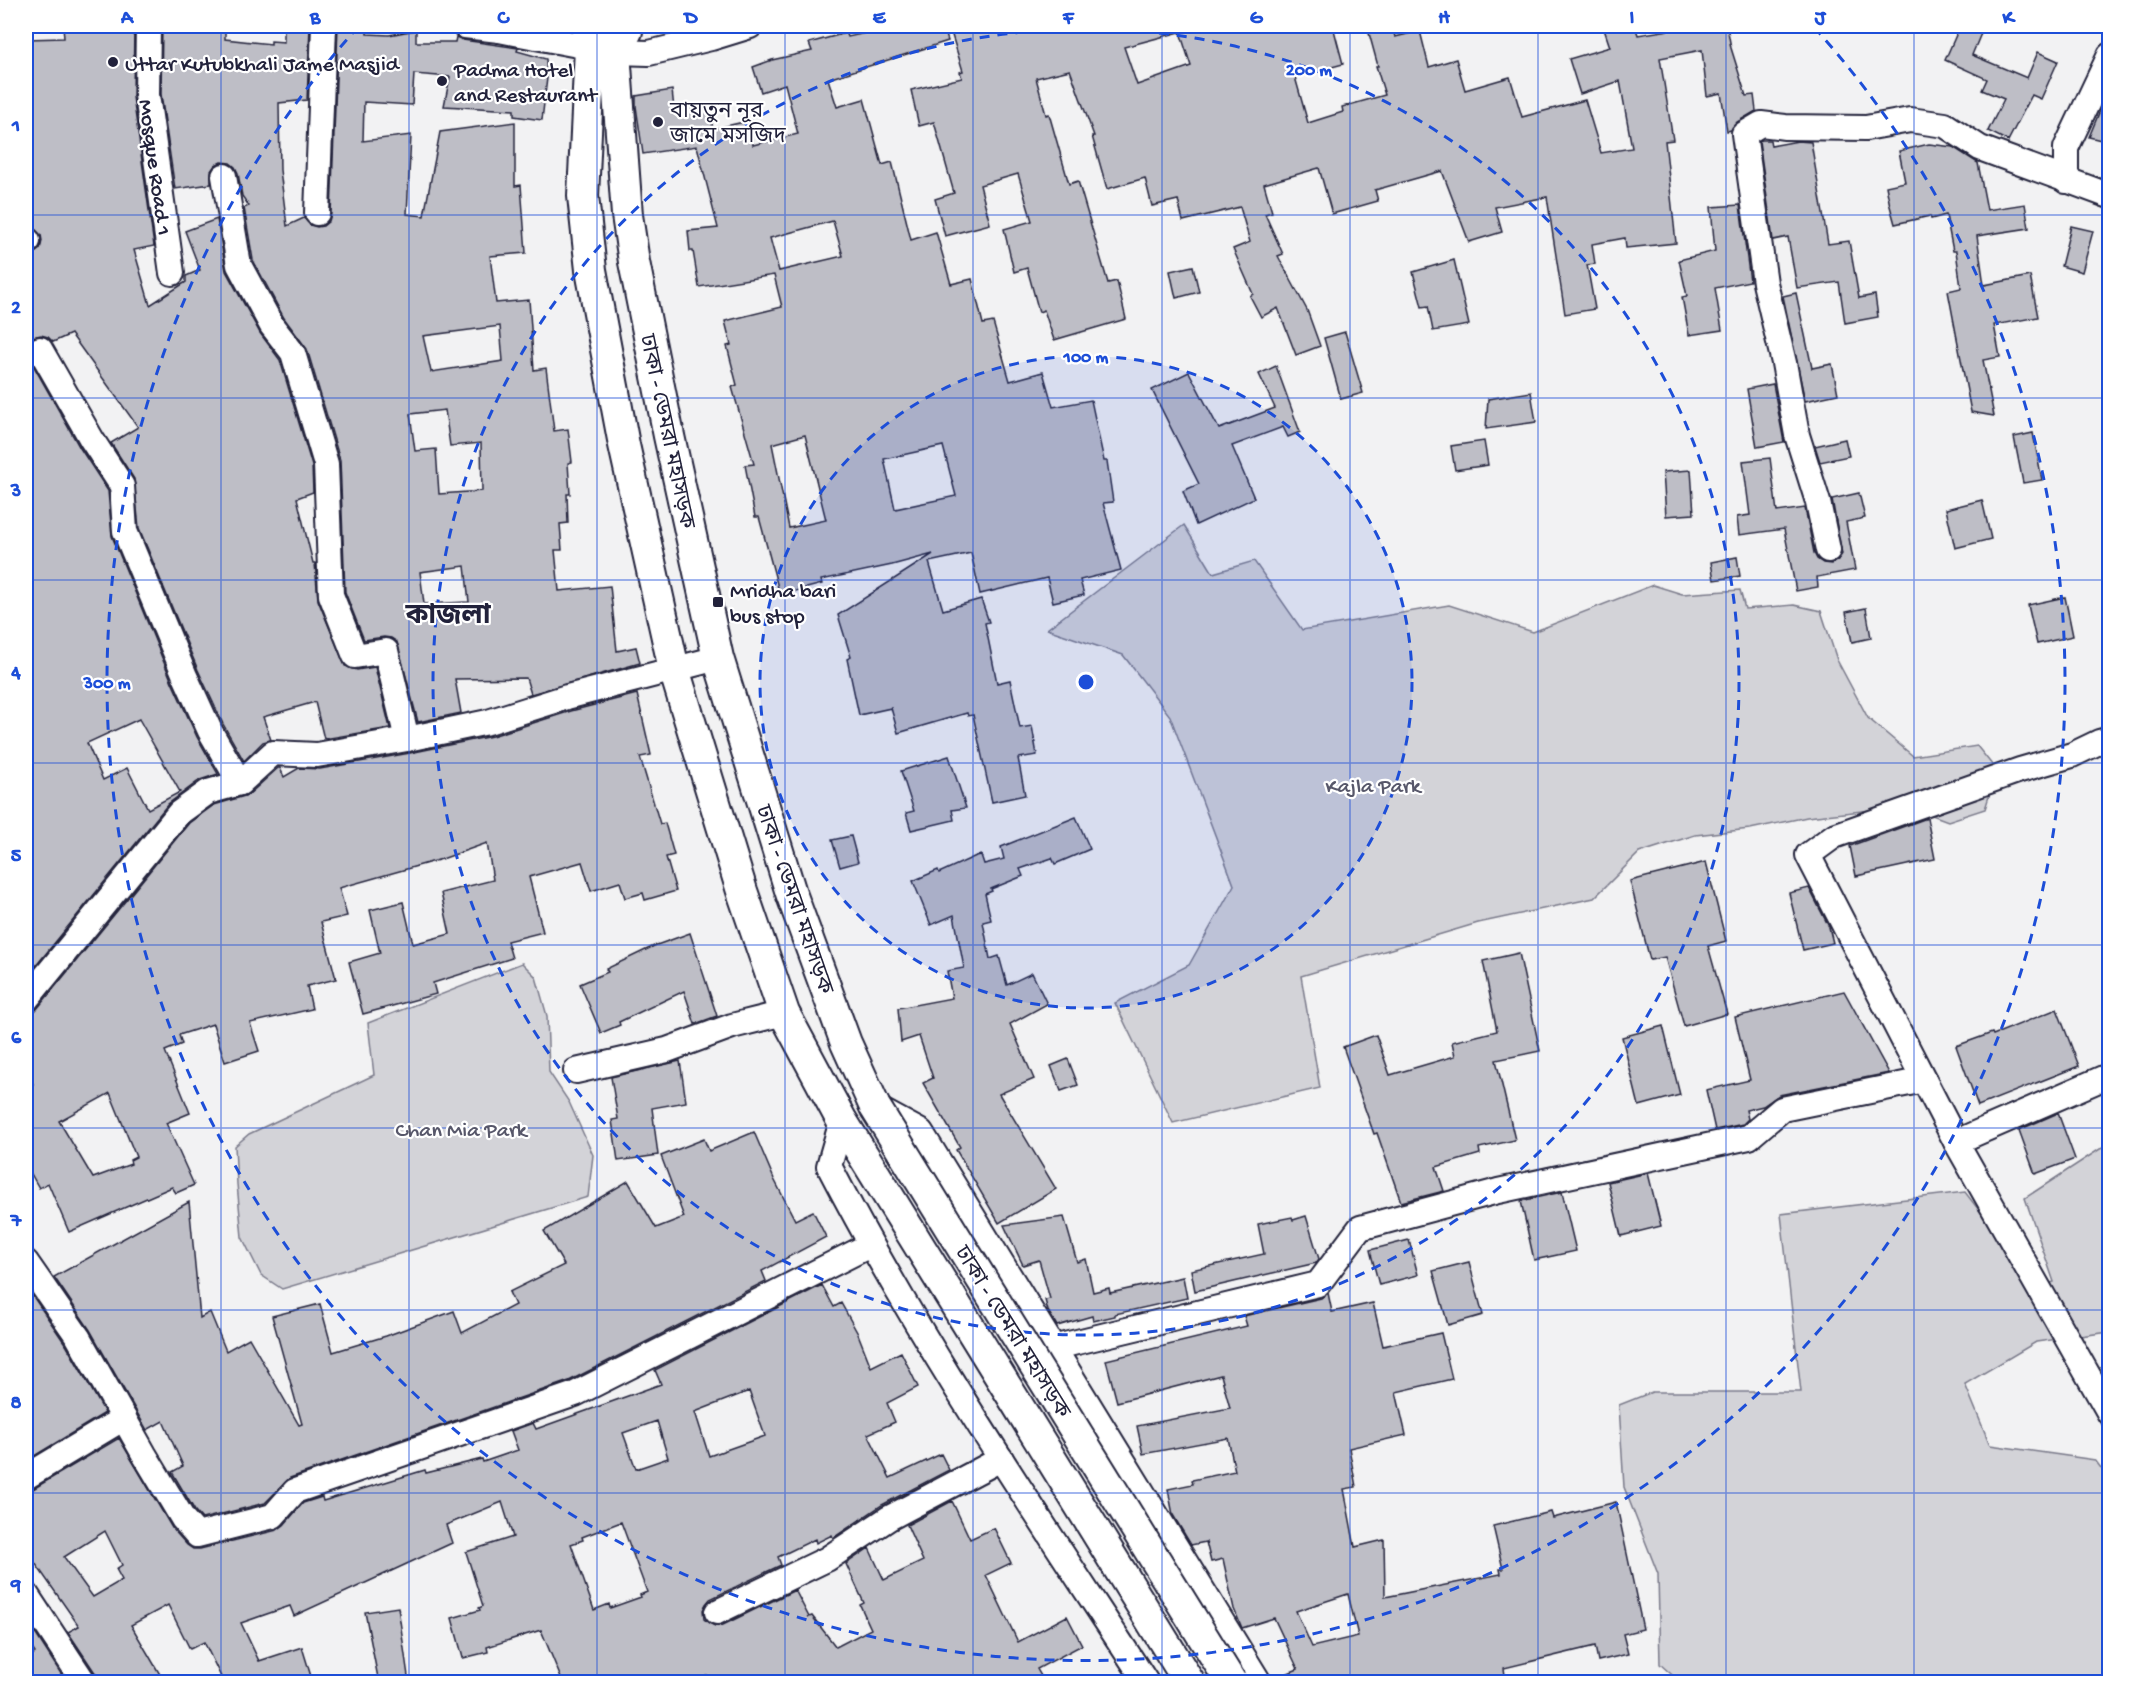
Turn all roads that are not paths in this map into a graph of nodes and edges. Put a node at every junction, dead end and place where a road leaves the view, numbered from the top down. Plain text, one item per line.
1 (148, 26) edge
2 (324, 26) edge
3 (465, 26) edge
4 (750, 26) edge
5 (608, 35) edge
6 (2109, 55) edge
7 (224, 176) dead end
8 (2066, 181) junction
9 (2109, 196) edge
10 (317, 213) dead end
11 (633, 262) junction
12 (591, 270) junction
13 (172, 273) dead end
14 (40, 349) dead end
15 (1828, 550) dead end
16 (715, 644) junction
17 (671, 656) junction
18 (407, 739) junction
19 (2109, 740) edge
20 (240, 783) junction
21 (26, 1000) edge
22 (784, 1013) junction
23 (576, 1071) dead end
24 (2109, 1075) edge
25 (1924, 1080) junction
26 (875, 1107) junction
27 (842, 1121) junction
28 (1956, 1142) junction
29 (870, 1245) junction
30 (26, 1262) edge
31 (1052, 1348) junction
32 (2109, 1414) edge
33 (124, 1418) junction
34 (1001, 1460) junction
35 (26, 1477) edge
36 (26, 1594) edge
37 (717, 1612) dead end
38 (1241, 1653) junction
39 (1249, 1681) edge
40 (84, 1683) edge
41 (1146, 1683) edge
42 (1190, 1683) edge

1 - 13 street, Mosque Road 1
2 - 10 street
3 - 5 street
4 - 5 street
5 - 11 main road, ঢাকা - ডেমরা মহাসড়ক
5 - 12 main road, ঢাকা - ডেমরা মহাসড়ক
6 - 8 street
7 - 18 street
8 - 9 street
8 - 15 street
11 - 12 main road
11 - 16 main road, ঢাকা - ডেমরা মহাসড়ক
12 - 17 main road, ঢাকা - ডেমরা মহাসড়ক
14 - 20 street
16 - 17 main road
16 - 26 main road, ঢাকা - ডেমরা মহাসড়ক
17 - 18 street
17 - 22 main road, ঢাকা - ডেমরা মহাসড়ক
18 - 20 street
19 - 25 street
20 - 21 street
22 - 23 street
22 - 27 main road, ঢাকা - ডেমরা মহাসড়ক
24 - 28 street
25 - 28 street
25 - 31 street
26 - 31 street
26 - 39 main road, ঢাকা - ডেমরা মহাসড়ক, bridge
27 - 29 street
27 - 42 main road, ঢাকা - ডেমরা মহাসড়ক
28 - 32 street
29 - 33 street
29 - 34 street
30 - 33 street
31 - 38 street
33 - 35 street
34 - 37 street
34 - 41 street
36 - 40 street
38 - 39 street
38 - 42 street

